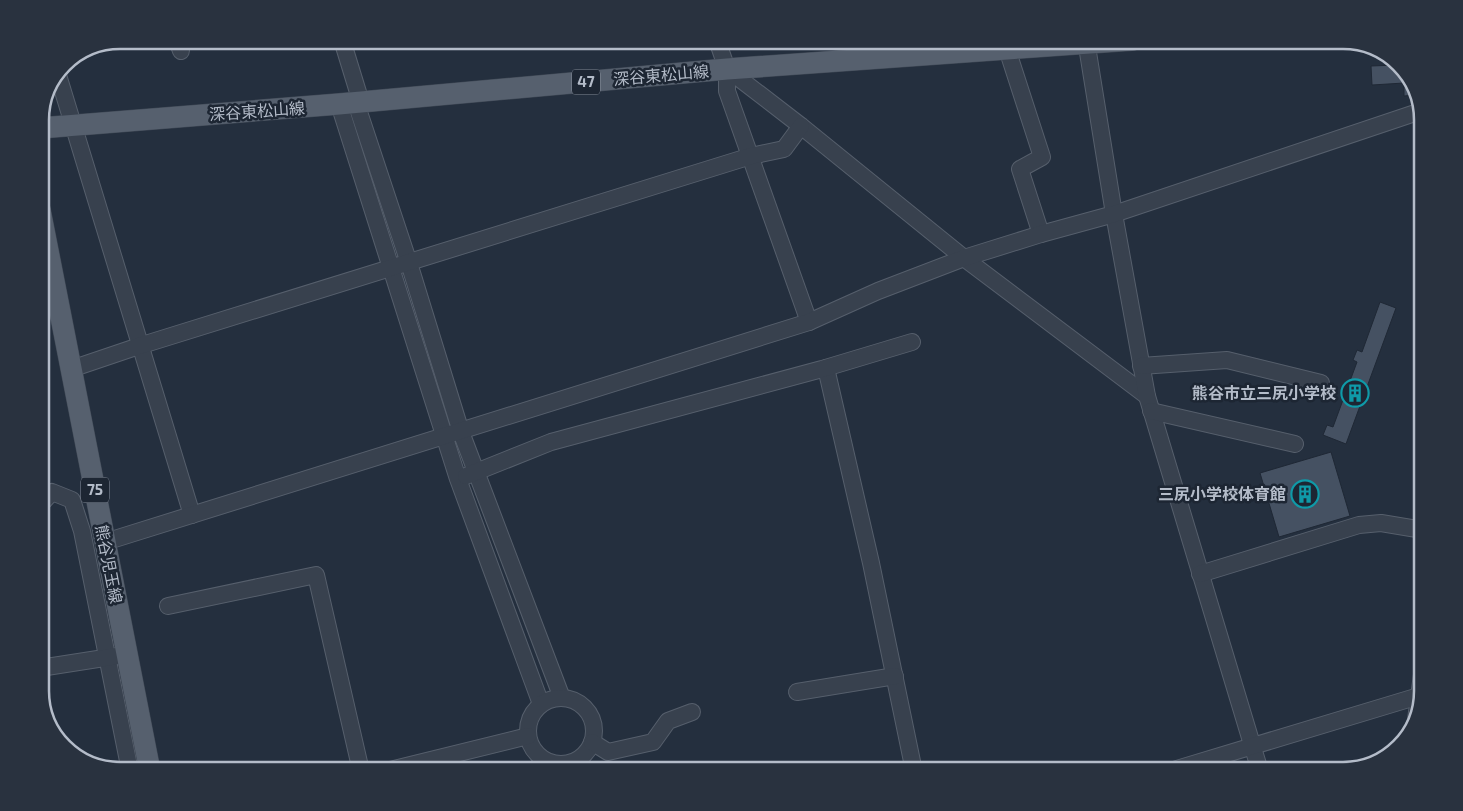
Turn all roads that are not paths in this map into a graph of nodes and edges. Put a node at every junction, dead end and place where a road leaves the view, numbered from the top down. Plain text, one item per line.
1 (343, 49) edge
2 (719, 49) edge
3 (932, 49) edge
4 (997, 49) edge
5 (1088, 49) edge
6 (727, 69) junction
7 (60, 82) edge
8 (352, 103) junction
9 (1414, 113) edge
10 (74, 125) junction
11 (801, 126) junction
12 (49, 127) edge
13 (751, 156) junction
14 (1114, 214) junction
15 (1041, 234) junction
16 (49, 256) edge
17 (964, 258) junction
18 (409, 263) junction
19 (391, 269) junction
20 (809, 322) junction
21 (912, 342) dead end
22 (140, 346) junction
23 (1141, 366) junction
24 (826, 368) junction
25 (71, 369) junction
26 (1321, 383) dead end
27 (1149, 403) junction
28 (461, 432) junction
29 (444, 438) junction
30 (1295, 444) dead end
31 (476, 472) junction
32 (458, 479) junction
33 (49, 495) edge
34 (192, 516) junction
35 (1414, 528) edge
36 (105, 542) junction
37 (1200, 574) junction
38 (168, 606) dead end
39 (116, 655) junction
40 (49, 666) edge
41 (895, 676) junction
42 (797, 692) dead end
43 (1414, 697) edge
44 (562, 698) junction
45 (541, 704) junction
46 (692, 712) dead end
47 (528, 736) junction
48 (592, 742) junction
49 (1252, 746) junction
50 (129, 762) edge
51 (147, 762) edge
52 (359, 762) edge
53 (423, 762) edge
54 (547, 762) edge
55 (576, 762) edge
56 (912, 762) edge
57 (1200, 762) edge
58 (1257, 762) edge

1 - 8 street
2 - 6 street
3 - 6 main road, 深谷東松山線 / 47
4 - 15 street
5 - 14 street
6 - 8 main road, 深谷東松山線 / 47
6 - 11 street
6 - 13 street
7 - 10 street
8 - 10 main road, 深谷東松山線 / 47
8 - 18 street
8 - 19 street
9 - 14 street
10 - 12 main road, 深谷東松山線 / 47
10 - 22 street
11 - 13 street
11 - 17 street
13 - 18 street
13 - 20 street
14 - 15 street
14 - 23 street
15 - 17 street
16 - 25 main road, 熊谷児玉線 / 75
17 - 20 street
17 - 27 street
18 - 19 street
18 - 28 street
19 - 22 street
19 - 29 street
20 - 28 street
21 - 24 street
22 - 25 street
22 - 34 street
23 - 26 street
23 - 27 street
24 - 31 street
24 - 41 street
25 - 36 main road, 熊谷児玉線 / 75
27 - 30 street
27 - 37 street
28 - 29 street
28 - 31 street
29 - 32 street
29 - 34 street
31 - 32 street
31 - 44 street
32 - 45 street
33 - 39 street
34 - 36 street
35 - 37 street
36 - 39 main road, 熊谷児玉線 / 75
37 - 49 street
38 - 52 street
39 - 40 street
39 - 50 street
39 - 51 main road, 熊谷児玉線 / 75
41 - 42 street
41 - 56 street
43 - 49 street
44 - 45 street
44 - 48 street
45 - 47 street
46 - 48 street
47 - 53 street
47 - 54 street
48 - 55 street
49 - 57 street
49 - 58 street

